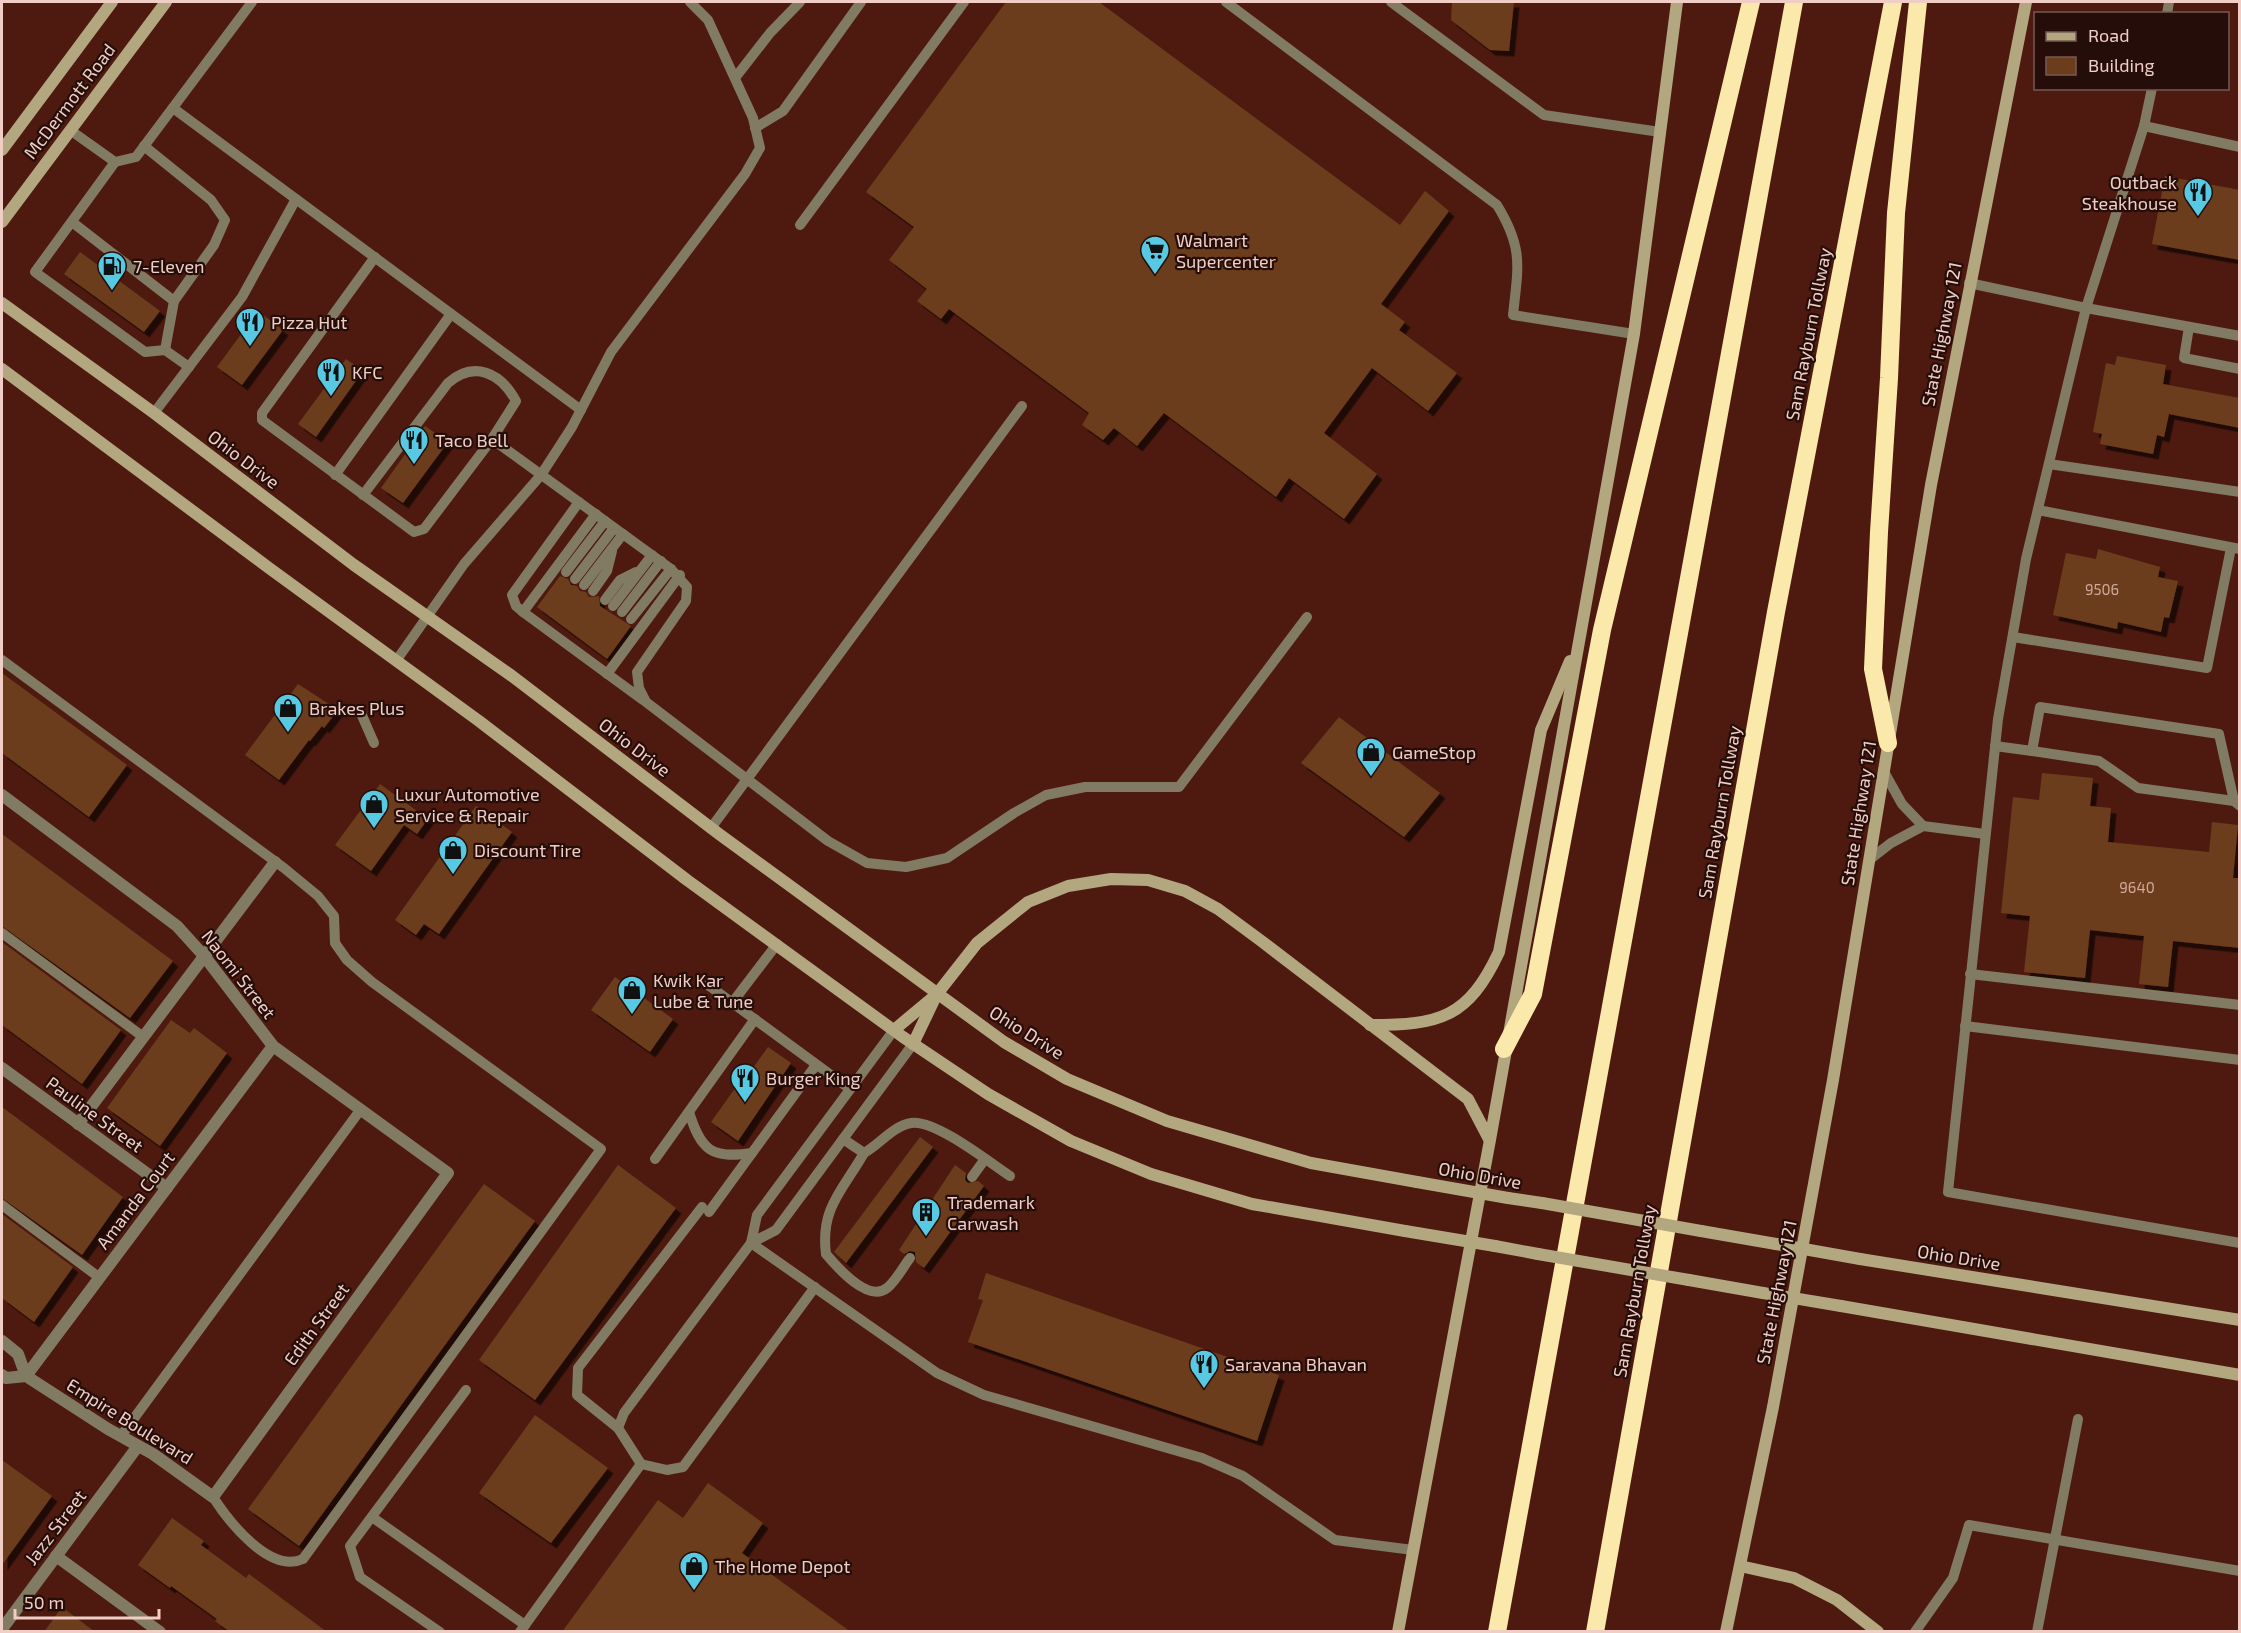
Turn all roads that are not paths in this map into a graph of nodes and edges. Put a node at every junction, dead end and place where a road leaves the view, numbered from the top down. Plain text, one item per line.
1 (112, 2) edge
2 (166, 2) edge
3 (252, 2) edge
4 (690, 2) edge
5 (800, 2) edge
6 (861, 2) edge
7 (964, 2) edge
8 (1226, 2) edge
9 (1391, 2) edge
10 (1677, 2) edge
11 (1751, 2) edge
12 (1794, 2) edge
13 (1893, 2) edge
14 (1918, 2) edge
15 (2026, 2) edge
16 (735, 78) junction
17 (2152, 90) edge
18 (173, 108) junction
19 (2144, 126) junction
20 (756, 128) junction
21 (70, 130) junction
22 (1660, 132) junction
23 (144, 146) junction
24 (2240, 147) edge
25 (2, 150) edge
26 (115, 162) junction
27 (296, 199) junction
28 (2, 222) edge
29 (72, 222) junction
30 (800, 225) dead end
31 (375, 257) junction
32 (1969, 283) junction
33 (174, 301) junction
34 (2, 303) edge
35 (2086, 308) junction
36 (452, 314) junction
37 (2189, 327) junction
38 (1634, 334) junction
39 (2240, 336) edge
40 (165, 350) junction
41 (189, 367) junction
42 (2, 369) edge
43 (2240, 369) edge
44 (1022, 406) dead end
45 (581, 410) junction
46 (154, 413) junction
47 (492, 440) junction
48 (2049, 464) junction
49 (335, 475) junction
50 (541, 475) junction
51 (2240, 492) edge
52 (363, 495) junction
53 (579, 502) junction
54 (2038, 510) junction
55 (600, 518) junction
56 (619, 531) junction
57 (2235, 548) edge
58 (657, 558) junction
59 (675, 572) junction
60 (580, 582) junction
61 (618, 609) junction
62 (427, 616) junction
63 (1307, 617) dead end
64 (541, 625) junction
65 (2013, 637) junction
66 (1579, 641) junction
67 (2, 660) edge
68 (396, 661) junction
69 (607, 674) junction
70 (646, 702) junction
71 (360, 711) dead end
72 (375, 743) dead end
73 (1888, 743) junction
74 (1995, 746) junction
75 (2032, 751) junction
76 (1883, 770) junction
77 (747, 778) junction
78 (2, 795) edge
79 (2237, 803) edge
80 (1923, 826) junction
81 (711, 828) junction
82 (1985, 834) junction
83 (1869, 860) junction
84 (275, 862) junction
85 (2, 933) edge
86 (777, 944) junction
87 (205, 957) junction
88 (1970, 974) junction
89 (708, 985) dead end
90 (937, 994) junction
91 (732, 1003) junction
92 (2240, 1005) edge
93 (754, 1019) junction
94 (1370, 1025) junction
95 (1965, 1026) junction
96 (894, 1030) junction
97 (142, 1036) junction
98 (913, 1044) junction
99 (273, 1046) junction
100 (1504, 1049) junction
101 (2240, 1060) edge
102 (816, 1065) junction
103 (2, 1068) edge
104 (850, 1089) junction
105 (361, 1109) junction
106 (689, 1112) junction
107 (78, 1124) junction
108 (843, 1139) junction
109 (1490, 1140) junction
110 (752, 1153) junction
111 (864, 1153) junction
112 (655, 1159) dead end
113 (985, 1159) junction
114 (448, 1173) joint
115 (1010, 1176) dead end
116 (972, 1177) dead end
117 (167, 1188) junction
118 (2, 1205) edge
119 (751, 1243) junction
120 (2240, 1243) edge
121 (910, 1258) dead end
122 (100, 1278) junction
123 (815, 1287) junction
124 (2240, 1320) edge
125 (2, 1341) edge
126 (2, 1375) edge
127 (2240, 1375) edge
128 (26, 1376) junction
129 (466, 1390) dead end
130 (2078, 1419) dead end
131 (618, 1428) junction
132 (121, 1436) junction
133 (138, 1446) junction
134 (640, 1464) junction
135 (213, 1497) junction
136 (372, 1517) junction
137 (2055, 1540) junction
138 (1413, 1550) junction
139 (56, 1556) junction
140 (1740, 1566) junction
141 (2240, 1571) edge
142 (523, 1628) edge
143 (2, 1629) edge
144 (160, 1632) edge
145 (440, 1632) edge
146 (1398, 1632) edge
147 (1497, 1632) edge
148 (1595, 1632) edge
149 (1726, 1632) edge
150 (1878, 1632) edge
151 (1915, 1632) edge
152 (2037, 1632) edge

1 - 25 main road, McDermott Road
2 - 21 main road, McDermott Road
3 - 18 lane
4 - 16 lane
5 - 16 lane
6 - 20 lane
7 - 30 lane
8 - 38 lane
9 - 22 lane
10 - 22 main road
11 - 100 highway
12 - 147 highway
13 - 148 highway, Sam Rayburn Tollway
14 - 73 highway
15 - 32 main road, State Highway 121
16 - 20 lane
17 - 19 lane
18 - 23 lane
18 - 27 lane
19 - 24 lane
19 - 35 lane
20 - 45 lane
21 - 26 lane
21 - 28 main road, McDermott Road
22 - 38 main road
23 - 26 lane
23 - 33 lane
26 - 29 lane
27 - 31 lane
27 - 41 lane
29 - 33 lane
29 - 40 lane
31 - 36 lane
31 - 49 lane
32 - 35 lane
32 - 73 main road, State Highway 121
33 - 40 lane
34 - 46 main road, Ohio Drive
35 - 37 lane
35 - 48 lane
36 - 45 lane
36 - 49 lane
37 - 39 lane
37 - 43 lane
38 - 66 main road
40 - 41 lane
41 - 46 lane
42 - 68 main road
44 - 77 lane
45 - 50 lane
46 - 62 main road, Ohio Drive
47 - 50 lane
47 - 52 lane
47 - 52 lane
48 - 51 lane
48 - 54 lane
49 - 52 lane
50 - 53 lane
50 - 62 lane
53 - 55 lane
53 - 64 lane
54 - 57 lane
54 - 65 lane
55 - 56 lane
55 - 60 lane
55 - 64 lane
56 - 58 lane
56 - 60 lane
56 - 60 lane
57 - 65 lane
58 - 59 lane
58 - 61 lane
58 - 61 lane
59 - 61 lane
59 - 69 lane
59 - 70 lane
62 - 68 lane
62 - 81 main road, Ohio Drive
63 - 77 lane
64 - 64 lane
64 - 69 lane
65 - 74 lane
66 - 94 main road
66 - 100 main road
67 - 84 lane
68 - 86 main road
69 - 70 lane
70 - 77 lane
71 - 72 lane
73 - 76 main road, State Highway 121
74 - 75 lane
74 - 82 lane
75 - 79 lane
75 - 79 lane
76 - 80 lane
76 - 83 main road, State Highway 121
77 - 81 lane
78 - 87 street, Naomi Street
80 - 82 lane
80 - 83 lane
81 - 90 main road, Ohio Drive
82 - 88 lane
83 - 140 main road, State Highway 121
84 - 87 street
84 - 135 lane
85 - 97 lane
86 - 91 lane
86 - 96 main road
87 - 97 street
87 - 99 street, Naomi Street
88 - 92 lane
88 - 95 lane
89 - 91 lane
90 - 94 main road
90 - 96 main road
90 - 98 main road
90 - 124 main road, Ohio Drive, bridge
91 - 93 lane
93 - 102 lane
93 - 106 lane
94 - 109 main road
95 - 101 lane
95 - 120 lane
96 - 98 main road
96 - 104 lane
97 - 107 street
98 - 108 lane
98 - 127 main road, bridge
99 - 105 street, Naomi Street
99 - 117 street, Amanda Court
100 - 109 main road
102 - 104 lane
102 - 110 lane
103 - 107 street, Pauline Street
104 - 119 lane
105 - 114 street, Naomi Street
105 - 132 lane
106 - 110 lane
106 - 112 lane
107 - 117 street, Pauline Street
108 - 111 lane
108 - 119 lane
109 - 138 main road
110 - 131 lane
111 - 113 lane
111 - 121 lane
113 - 115 lane
113 - 116 lane
114 - 135 street, Edith Street
117 - 122 street, Amanda Court
118 - 122 lane
119 - 123 lane
119 - 131 lane
122 - 128 street, Amanda Court
123 - 134 lane
123 - 138 lane
125 - 128 street
126 - 128 street, Empire Boulevard
128 - 132 street, Empire Boulevard
129 - 136 lane
130 - 137 lane
131 - 134 lane
132 - 133 street, Empire Boulevard
133 - 135 street, Empire Boulevard
133 - 139 street, Jazz Street
134 - 142 lane
136 - 142 lane
136 - 145 lane
137 - 141 lane
137 - 151 lane
137 - 152 lane
138 - 146 main road
139 - 143 street, Jazz Street
139 - 144 street
140 - 149 main road, State Highway 121
140 - 150 main road

